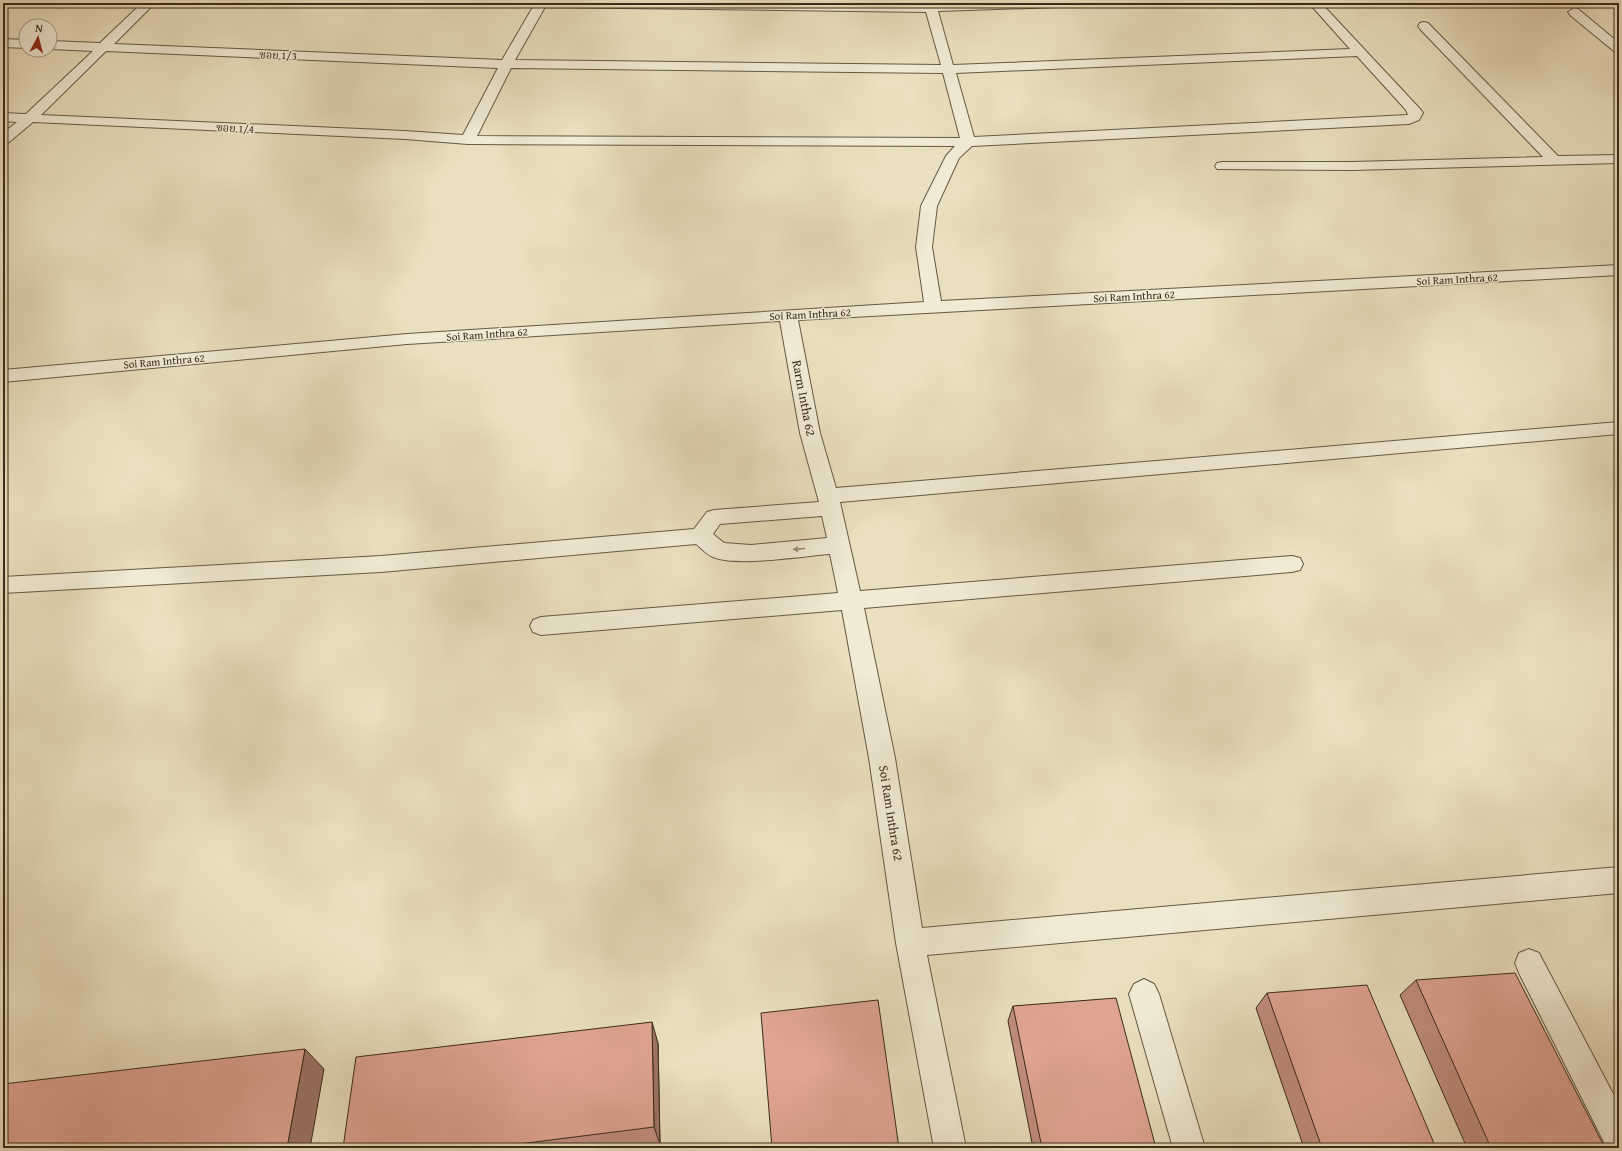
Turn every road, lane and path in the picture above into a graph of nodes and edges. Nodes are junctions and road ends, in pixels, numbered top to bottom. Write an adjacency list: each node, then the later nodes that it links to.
1 (149, 3): 12 (street)
2 (501, 3): 5 (street)
3 (1057, 3): 6 (street)
4 (1315, 3): 14 (street)
5 (541, 4): 6 (street); 15 (street)
6 (930, 5): 16 (street)
7 (1574, 12): 13 (street)
8 (1424, 26): 23 (street)
9 (3, 43): 10 (street)
10 (18, 44)
11 (58, 45): 12 (street, ซอย 1/3)
12 (104, 48): 15 (street, ซอย 1/3); 18 (street)
13 (1619, 49)
14 (1358, 52): 16 (street, ซอย 1/3); 21 (street, ซอย 1/4)
15 (506, 64): 16 (street, ซอย 1/3); 20 (street)
16 (949, 69): 21 (street)
17 (3, 117): 18 (street, ซอย 1/4)
18 (30, 118): 19 (street); 20 (street, ซอย 1/4)
19 (3, 140)
20 (468, 140): 21 (street, ซอย 1/4)
21 (968, 142): 26 (street)
22 (1619, 159): 23 (street)
23 (1555, 161): 24 (street)
24 (1222, 166)
25 (1619, 270): 26 (street, Soi Ram Inthra 62)
26 (935, 306): 27 (street, Soi Ram Inthra 62)
27 (788, 315): 28 (street, Soi Ram Inthra 62); 30 (street, Rarm Intha 62)
28 (3, 376)
29 (1619, 428): 30 (street)
30 (826, 495): 31 (street); 32 (street, Soi Ram Inthra 62)
31 (700, 536): 32 (street, one-way to 31); 34 (street)
32 (838, 545): 35 (street, Soi Ram Inthra 62)
33 (1292, 564): 35 (street)
34 (3, 585)
35 (851, 600): 36 (street); 38 (street, Soi Ram Inthra 62)
36 (541, 626)
37 (1619, 880): 38 (street)
38 (910, 943): 42 (street, Soi Ram Inthra 62)
39 (1529, 963): 41 (street)
40 (1144, 994): 43 (street)
41 (1619, 1138)
42 (950, 1148)
43 (1189, 1148)

